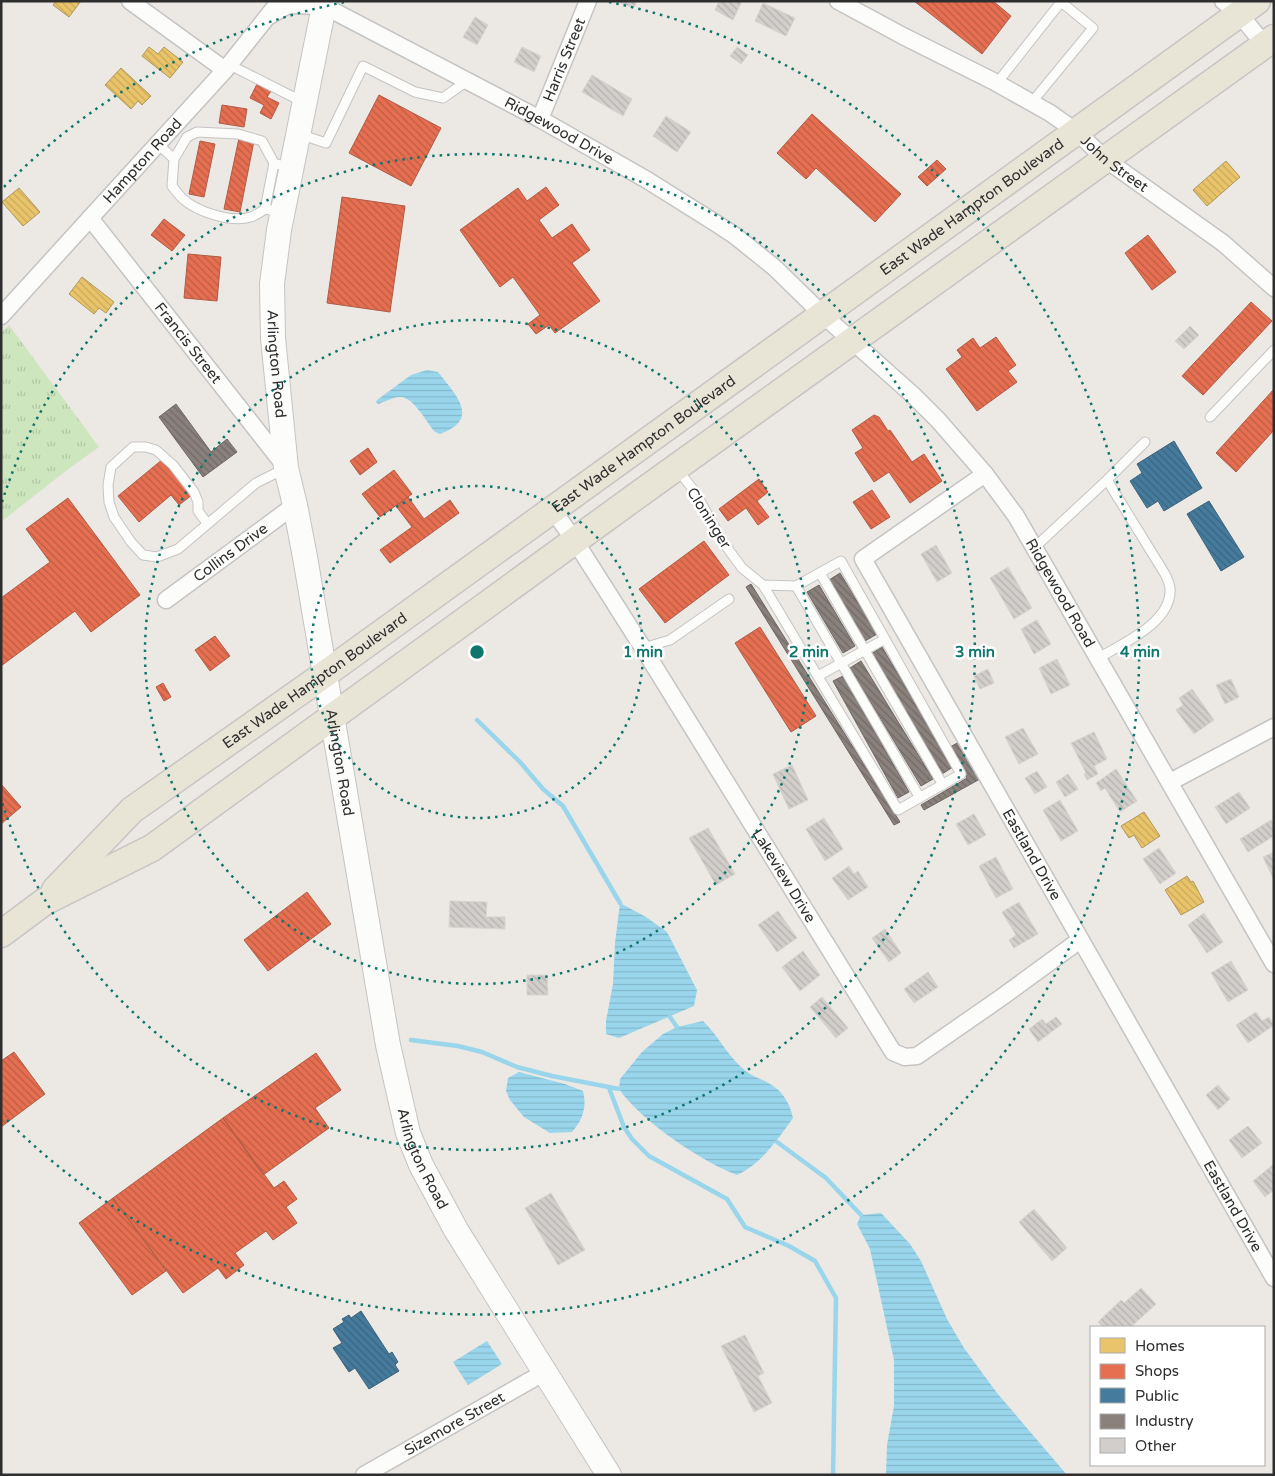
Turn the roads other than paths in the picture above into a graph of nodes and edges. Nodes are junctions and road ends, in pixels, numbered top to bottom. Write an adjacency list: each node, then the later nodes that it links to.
1 (130, 1): 9 (street)
2 (279, 1): 7 (street, Hampton Road)
3 (588, 1): 14 (street, Harris Street)
4 (838, 1): 11 (street, John Street)
5 (325, 4): 7 (street, Ridgewood Drive); 10 (street, Ridgewood Drive); 13 (main road, Arlington Road)
6 (1240, 6): 8 (street); 16 (main road, East Wade Hampton Boulevard)
7 (269, 16): 9 (street, Hampton Road)
8 (1269, 41): 20 (main road, East Wade Hampton Boulevard)
9 (228, 68): 13 (lane); 15 (street, Hampton Road)
10 (466, 80): 14 (street, Ridgewood Drive); 17 (lane)
11 (997, 83): 12 (street, John Street); 12 (lane)
12 (1032, 102): 16 (street, John Street)
13 (304, 103): 17 (main road, Arlington Road)
14 (540, 119): 25 (street, Ridgewood Drive)
15 (181, 131): 18 (street, Hampton Road); 19 (lane); 21 (lane)
16 (1076, 132): 20 (street, John Street); 25 (main road, East Wade Hampton Boulevard)
17 (298, 134): 21 (main road, Arlington Road)
18 (158, 144): 19 (lane); 23 (street, Hampton Road)
19 (174, 159): 22 (lane)
20 (1106, 159): 24 (street, John Street); 27 (main road, East Wade Hampton Boulevard)
21 (283, 165): 22 (main road, Arlington Road)
22 (274, 211): 32 (main road, Arlington Road)
23 (90, 218): 26 (street, Hampton Road); 32 (street, Francis Street)
24 (1274, 288)
25 (823, 315): 27 (street, Ridgewood Road); 36 (main road, East Wade Hampton Boulevard)
26 (1, 316)
27 (853, 341): 31 (main road, East Wade Hampton Boulevard); 33 (street, Ridgewood Road)
28 (1274, 350): 29 (lane)
29 (1210, 417)
30 (1145, 442): 34 (lane)
31 (677, 467): 38 (main road, East Wade Hampton Boulevard); 41 (lane, Cloninger)
32 (286, 468): 35 (main road, Arlington Road); 37 (lane)
33 (985, 474): 39 (street, Ridgewood Road); 59 (street, Eastland Drive)
34 (1107, 480): 39 (lane); 48 (lane)
35 (295, 505): 44 (street, Collins Drive); 50 (main road, Arlington Road)
36 (552, 509): 38 (street, Lakeview Drive); 50 (main road, East Wade Hampton Boulevard)
37 (207, 523): 37 (lane)
38 (575, 541): 46 (street, Lakeview Drive); 52 (main road, East Wade Hampton Boulevard)
39 (1034, 548): 48 (street, Ridgewood Road)
40 (820, 573): 42 (lane); 45 (lane); 47 (lane)
41 (763, 585): 42 (lane); 51 (lane, Cloninger)
42 (796, 586): 49 (lane)
43 (729, 599): 46 (lane)
44 (166, 600)
45 (885, 639): 47 (lane); 55 (lane)
46 (642, 648): 59 (street, Lakeview Drive)
47 (865, 651): 49 (lane); 55 (lane)
48 (1097, 658): 54 (street, Ridgewood Road)
49 (842, 664): 51 (lane); 56 (lane)
50 (325, 674): 52 (main road, Arlington Road); 57 (main road, East Wade Hampton Boulevard)
51 (818, 676): 56 (lane, Cloninger)
52 (332, 717): 57 (main road, East Wade Hampton Boulevard); 62 (main road, Arlington Road)
53 (1274, 727): 54 (street)
54 (1170, 782): 60 (street, Ridgewood Road)
55 (942, 784): 56 (lane)
56 (920, 798)
57 (44, 902): 58 (main road, East Wade Hampton Boulevard)
58 (1, 934)
59 (1080, 940): 61 (street, Eastland Drive)
60 (1274, 964)
61 (1274, 1278)
62 (545, 1372): 63 (street, Sizemore Street); 64 (main road, Arlington Road)
63 (364, 1475)
64 (609, 1475)

